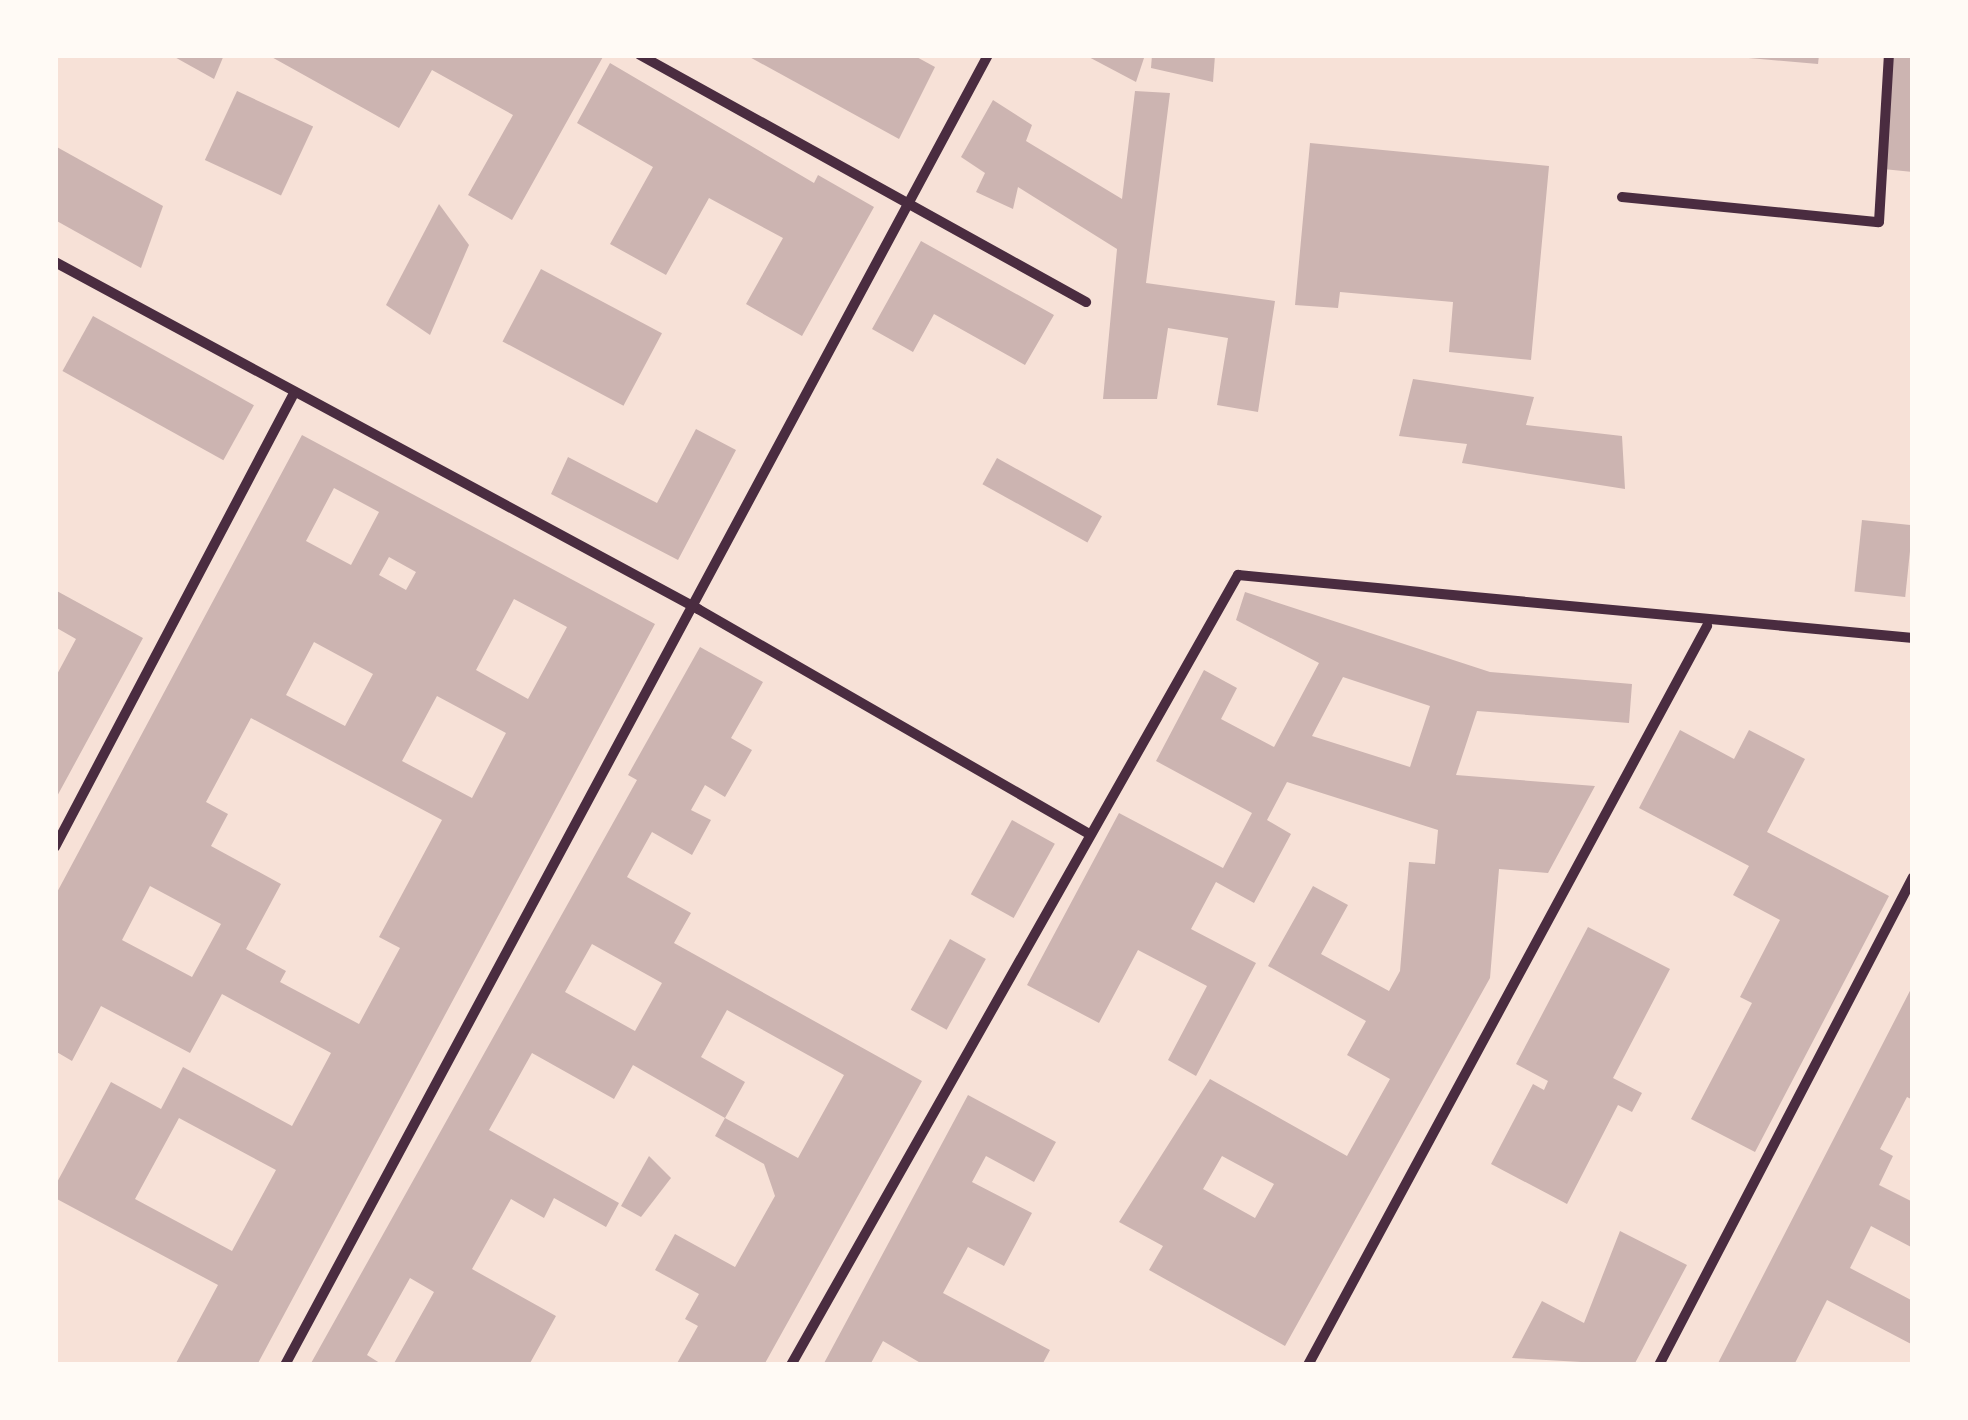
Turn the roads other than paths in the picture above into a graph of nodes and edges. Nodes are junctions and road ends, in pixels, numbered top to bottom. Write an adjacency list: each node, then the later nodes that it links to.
1 (640, 55): 5 (street)
2 (988, 55): 5 (street)
3 (1888, 55): 4 (street)
4 (1622, 197)
5 (907, 208): 7 (street); 9 (street)
6 (55, 262): 8 (street)
7 (1086, 302)
8 (293, 395): 9 (street); 13 (street)
9 (698, 609): 12 (street); 15 (street)
10 (1707, 626): 11 (street); 12 (street); 17 (street)
11 (1913, 638)
12 (1086, 832): 16 (street)
13 (55, 848)
14 (1913, 878): 18 (street)
15 (284, 1365)
16 (791, 1365)
17 (1308, 1365)
18 (1659, 1365)

